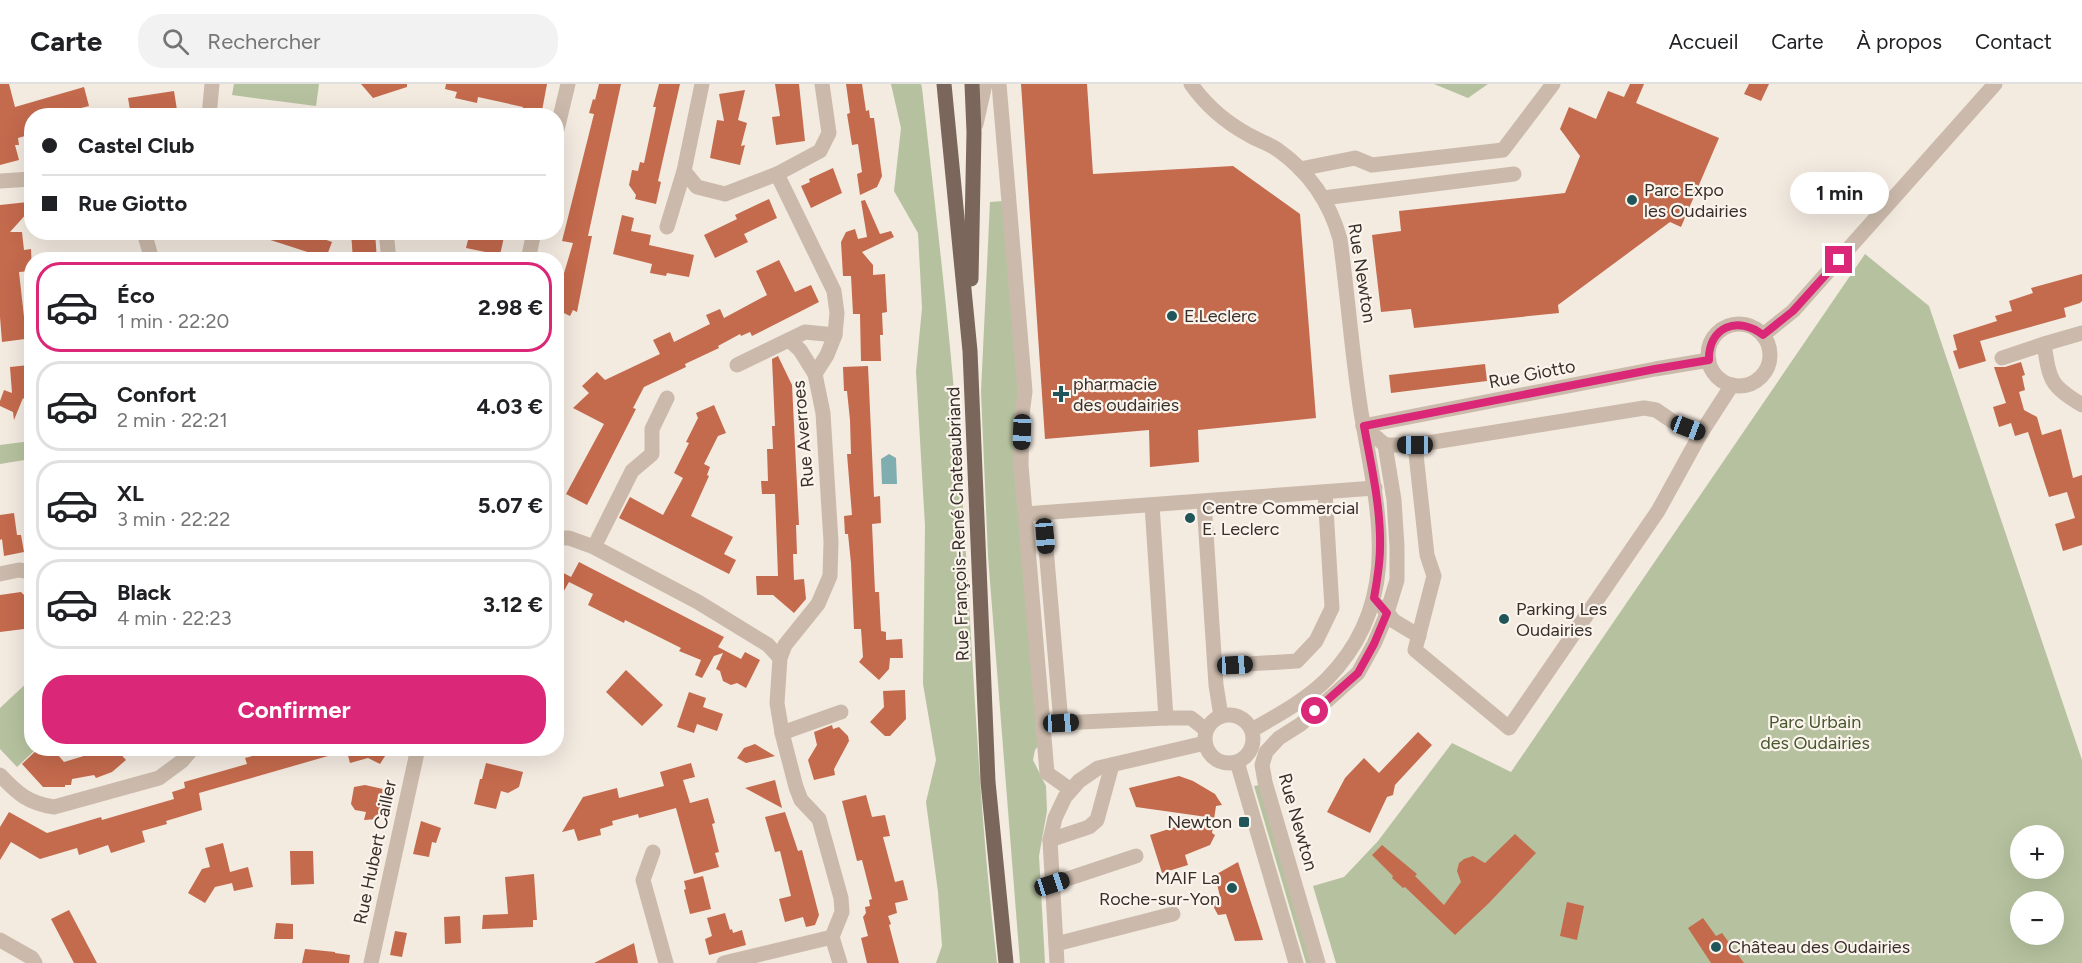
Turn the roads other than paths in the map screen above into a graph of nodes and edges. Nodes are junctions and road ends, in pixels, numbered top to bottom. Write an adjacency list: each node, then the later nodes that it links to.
1 (212, 84): 12 (street)
2 (568, 84): 13 (street)
3 (702, 84): 16 (street)
4 (822, 84): 17 (street)
5 (944, 84): 28 (main road, Rue François-René Chateaubriand)
6 (972, 84): 14 (main road)
7 (985, 84): 14 (street)
8 (999, 84): 45 (street)
9 (1191, 84): 15 (street, Rue Newton)
10 (1553, 84): 15 (street)
11 (1995, 84): 25 (street)
12 (210, 108)
13 (562, 108)
14 (974, 132): 28 (main road)
15 (1300, 169): 21 (street, Rue Newton)
16 (684, 171): 17 (street); 22 (street)
17 (777, 174): 24 (street, Rue Averroes)
18 (1514, 174): 21 (street)
19 (24, 180): 20 (street)
20 (0, 181)
21 (1323, 198): 36 (street, Rue Newton)
22 (667, 227)
23 (2082, 333): 27 (street)
24 (835, 335): 26 (street); 32 (street, Rue Averroes)
25 (1763, 335): 30 (street); 33 (street)
26 (789, 340): 31 (street); 32 (street)
27 (2044, 344): 29 (street); 35 (street)
28 (970, 351): 80 (main road, Rue François-René Chateaubriand)
29 (2002, 358)
30 (1709, 360): 33 (street); 36 (street, Rue Giotto)
31 (737, 365)
32 (815, 374): 53 (street, Rue Averroes)
33 (1732, 385): 37 (street)
34 (667, 398): 47 (street)
35 (2082, 405)
36 (1364, 426): 38 (street); 40 (street, Rue Newton)
37 (1701, 433): 39 (street); 52 (street)
38 (1385, 445): 39 (street); 51 (street, Rue Newton)
39 (1415, 445): 52 (street)
40 (1375, 488): 41 (street); 50 (street, Rue Newton)
41 (1325, 492): 42 (street); 54 (street)
42 (1204, 502): 43 (street); 54 (street)
43 (1152, 505): 44 (street); 57 (street)
44 (1043, 513): 45 (street); 57 (street)
45 (1025, 514): 66 (street)
46 (564, 538): 47 (street)
47 (594, 547): 53 (street)
48 (24, 571): 49 (street)
49 (0, 574)
50 (1374, 598): 51 (street); 60 (street, Rue Newton)
51 (1390, 617): 52 (street); 60 (street, Rue Newton)
52 (1419, 636)
53 (780, 658): 58 (street)
54 (1215, 666): 56 (street)
55 (841, 712): 58 (street)
56 (1221, 716): 59 (street); 60 (street)
57 (1166, 718): 59 (street)
58 (782, 733): 72 (street)
59 (1206, 737): 63 (street); 64 (street)
60 (1257, 741): 63 (street); 83 (street, Rue Newton)
61 (186, 756): 65 (street)
62 (416, 756): 76 (street, Rue Hubert Cailler)
63 (1236, 762): 82 (street)
64 (1112, 765): 66 (street); 67 (street)
65 (0, 775)
66 (1071, 790): 67 (street)
67 (1050, 840): 70 (street)
68 (653, 852): 77 (street)
69 (1136, 856): 70 (street)
70 (1052, 884): 74 (street)
71 (1173, 914): 74 (street)
72 (832, 937): 78 (street); 79 (street)
73 (0, 939): 75 (street)
74 (1056, 944): 81 (street)
75 (35, 963)
76 (371, 963)
77 (666, 963)
78 (724, 963)
79 (840, 963)
80 (1005, 963)
81 (1057, 963)
82 (1296, 963)
83 (1318, 963)

